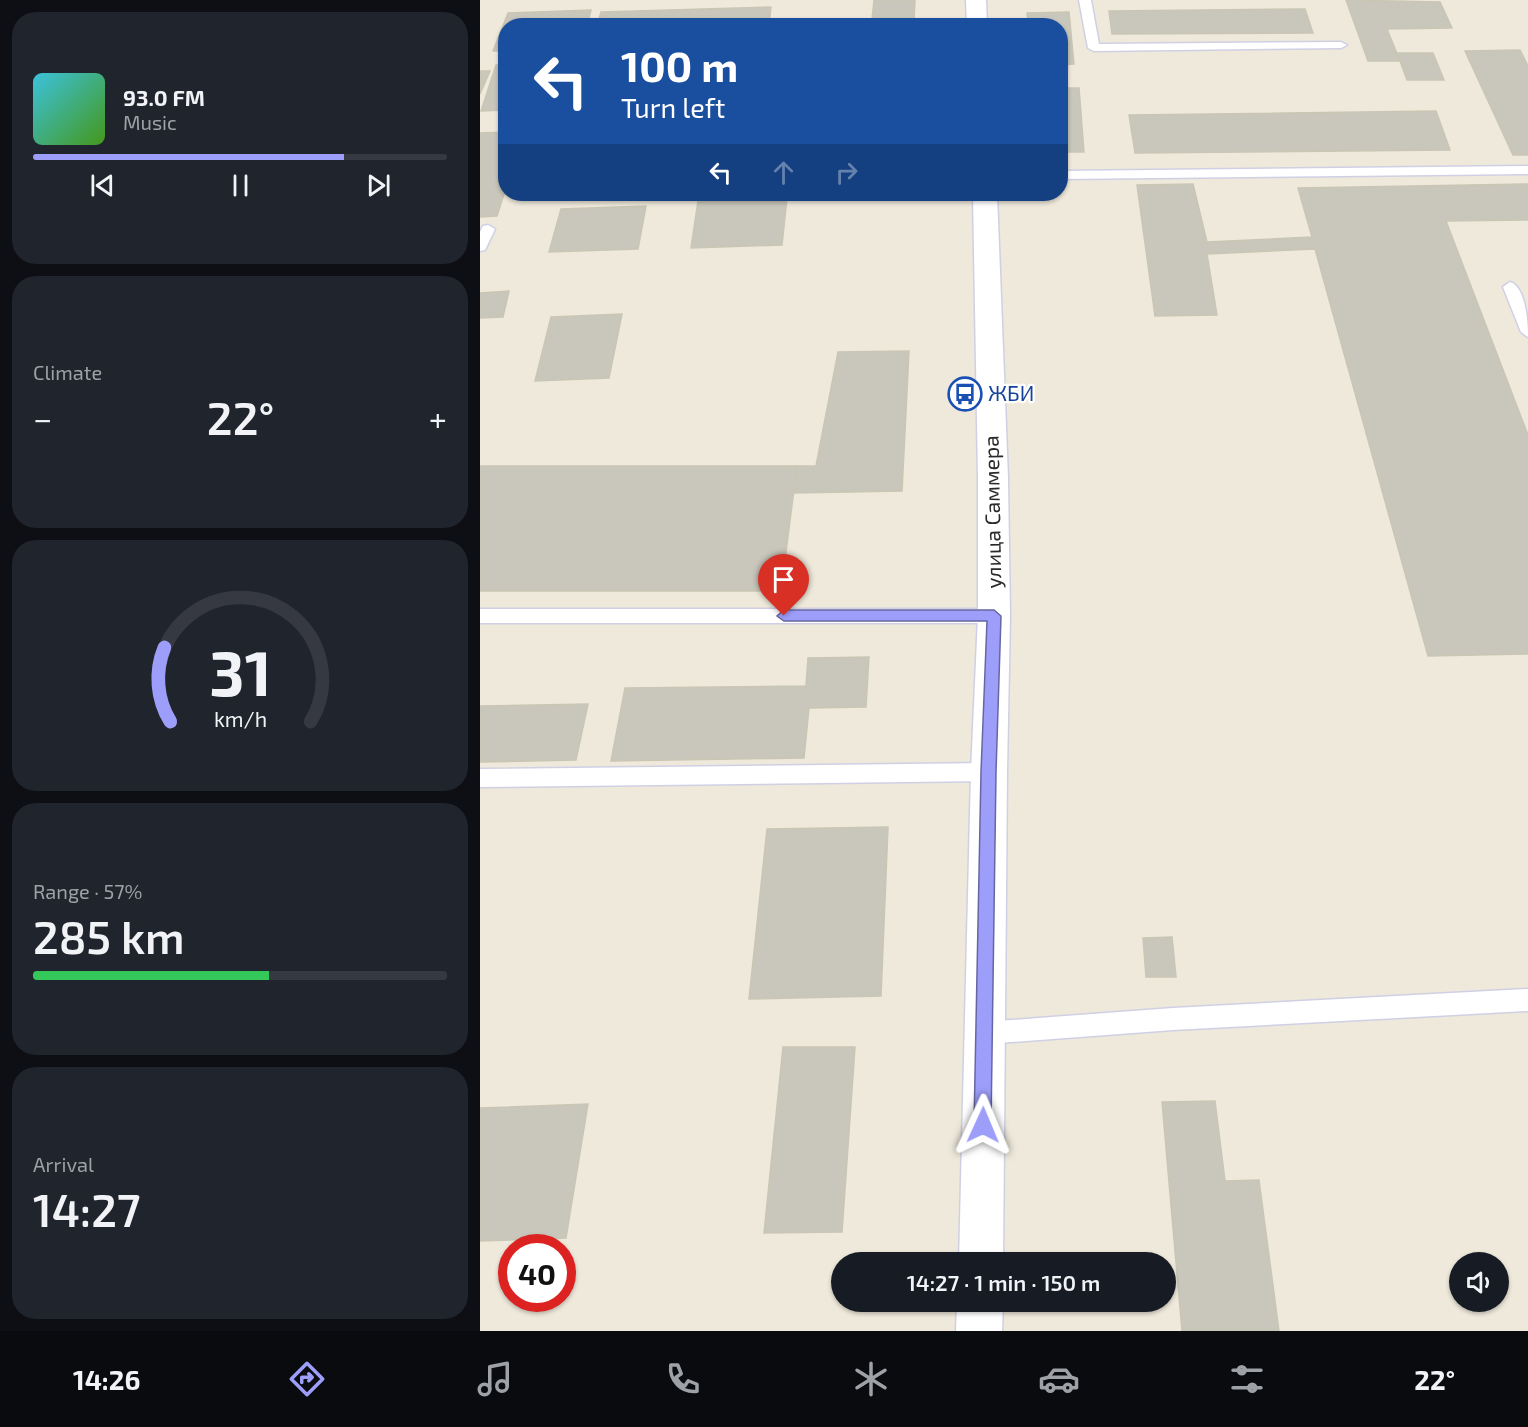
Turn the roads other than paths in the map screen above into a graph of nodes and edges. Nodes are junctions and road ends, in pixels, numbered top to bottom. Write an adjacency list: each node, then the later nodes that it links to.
1 (976, 0): 3 (street)
2 (1085, 0): 4 (lane)
3 (977, 18)
4 (1341, 45)
5 (1528, 170): 6 (lane)
6 (1068, 175)
7 (984, 201): 13 (street, улица Саммера)
8 (488, 229): 9 (lane)
9 (480, 247)
10 (1510, 287): 11 (lane)
11 (1528, 332)
12 (480, 616): 13 (lane)
13 (994, 616): 14 (street, улица Саммера)
14 (988, 772): 15 (lane); 17 (street, улица Саммера)
15 (480, 778)
16 (1528, 1000): 17 (lane)
17 (984, 1033): 18 (street, улица Саммера)
18 (981, 1252)
19 (980, 1312): 20 (street)
20 (980, 1331)

